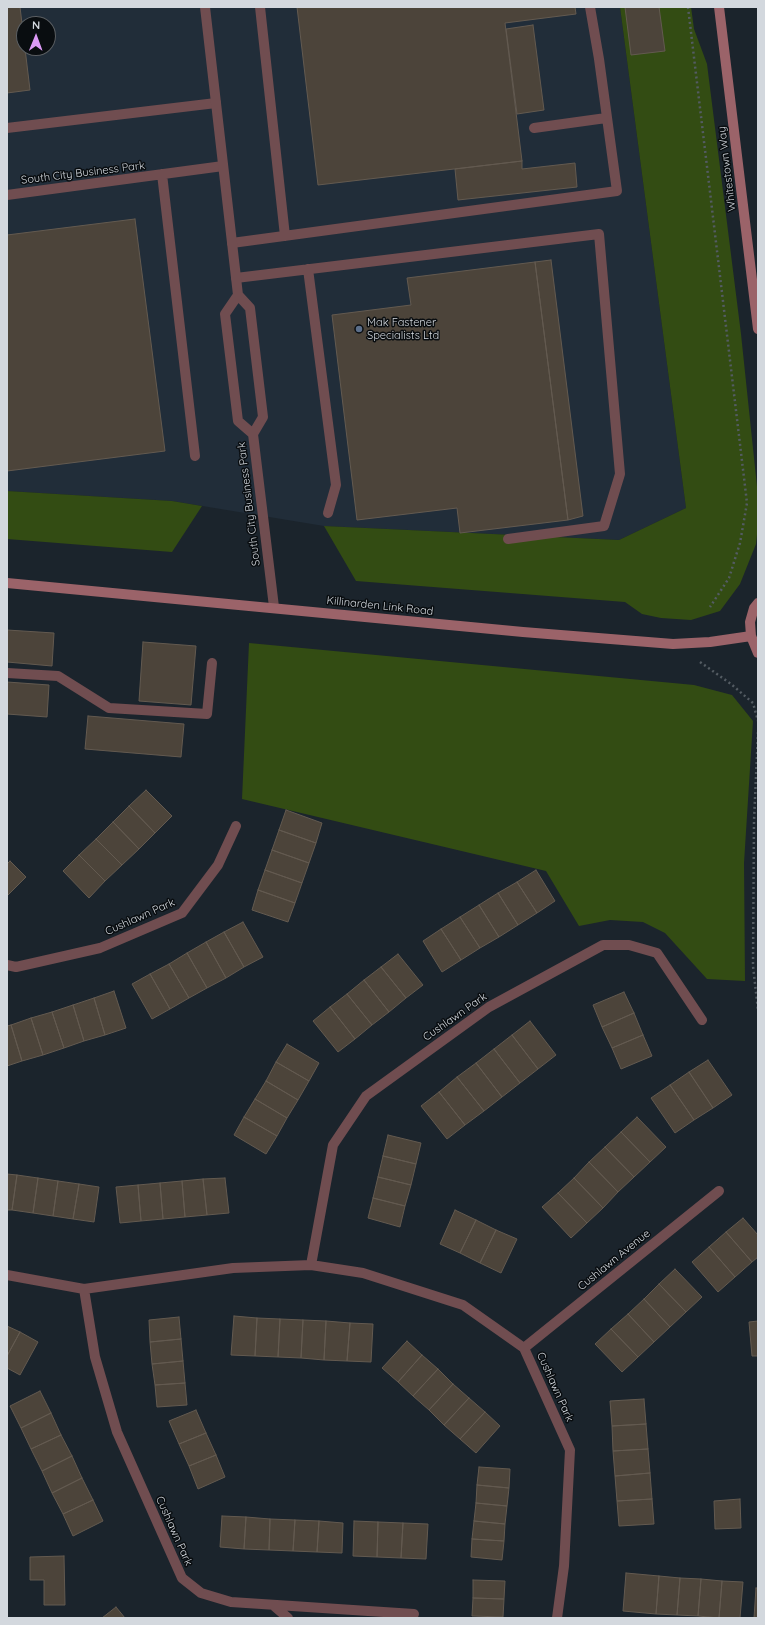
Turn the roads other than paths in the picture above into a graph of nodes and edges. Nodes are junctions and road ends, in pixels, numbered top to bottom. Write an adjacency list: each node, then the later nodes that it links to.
1 (204, 7): 5 (street)
2 (260, 7): 12 (street)
3 (590, 7): 6 (street)
4 (719, 7): 17 (street, Whitestown Way)
5 (216, 103): 7 (street); 9 (street)
6 (606, 118): 8 (street); 12 (street)
7 (7, 128)
8 (534, 128)
9 (223, 166): 10 (street, South City Business Park); 13 (street)
10 (162, 174): 11 (street, South City Business Park); 19 (street, South City Business Park)
11 (7, 195)
12 (286, 236): 13 (street)
13 (232, 243): 15 (street)
14 (308, 269): 15 (street); 20 (street); 21 (street)
15 (236, 278): 16 (street)
16 (238, 295): 18 (street, South City Business Park); 18 (street)
17 (758, 329)
18 (253, 434): 24 (street, South City Business Park)
19 (196, 456)
20 (328, 513)
21 (508, 539)
22 (7, 583): 24 (street, Killinarden Link Road)
23 (758, 603): 25 (street)
24 (274, 607): 25 (street, Killinarden Link Road)
25 (751, 636): 26 (street)
26 (758, 653)
27 (212, 663): 28 (street)
28 (7, 673)
29 (236, 826): 30 (street, Cushlawn Park)
30 (7, 965)
31 (702, 1020): 33 (street, Cushlawn Park)
32 (718, 1191): 36 (street, Cushlawn Avenue)
33 (311, 1265): 35 (street, Cushlawn Park); 36 (street, Cushlawn Park)
34 (7, 1275): 35 (street, Cushlawn Park)
35 (84, 1289): 37 (street, Cushlawn Park)
36 (524, 1348): 40 (street, Cushlawn Park)
37 (273, 1604): 38 (street, Cushlawn Park); 39 (street)
38 (414, 1614)
39 (288, 1618)
40 (557, 1618)

